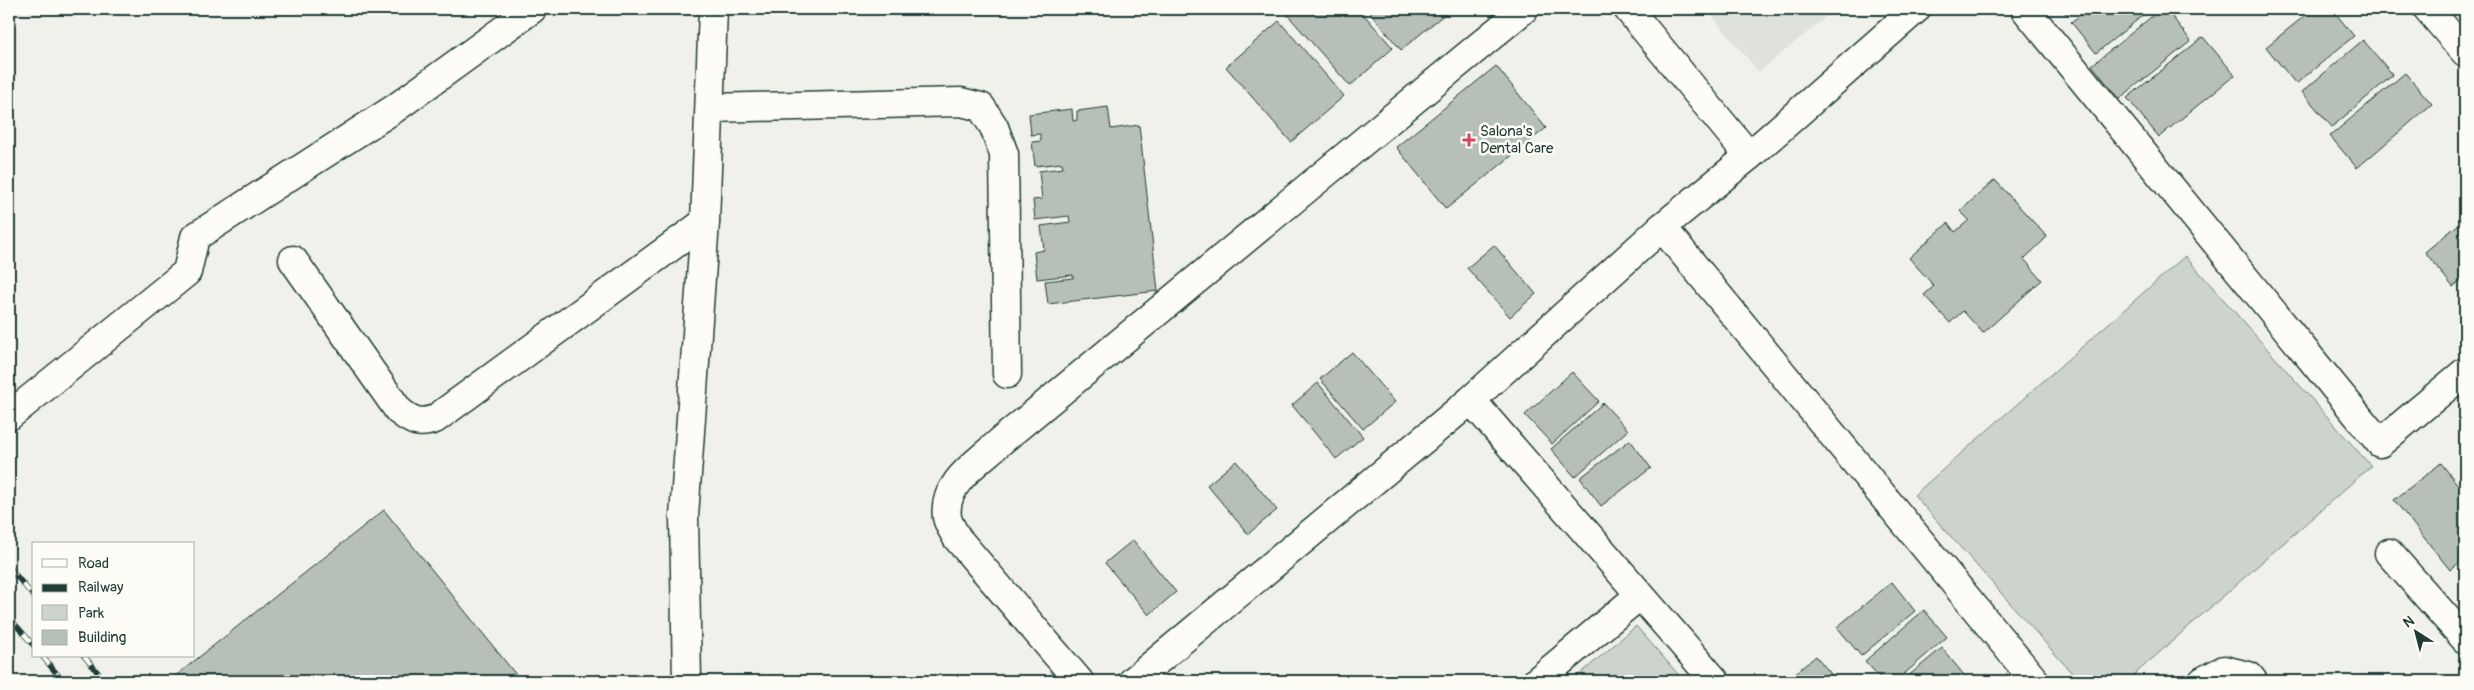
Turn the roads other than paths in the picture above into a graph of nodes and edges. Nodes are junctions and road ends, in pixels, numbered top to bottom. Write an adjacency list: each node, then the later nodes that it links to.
1 (532, 9): 17 (street)
2 (713, 9): 9 (street)
3 (1524, 9): 22 (street)
4 (1628, 9): 10 (street)
5 (1916, 9): 10 (street)
6 (2025, 9): 14 (street)
7 (2428, 9): 8 (street)
8 (2465, 52)
9 (710, 108): 11 (street); 15 (street)
10 (1749, 156): 12 (street)
11 (705, 222): 13 (street); 21 (street)
12 (1662, 227): 16 (street); 26 (street)
13 (293, 260)
14 (2465, 372)
15 (1007, 374)
16 (1471, 400): 19 (street); 23 (street)
17 (9, 416)
18 (2389, 553): 20 (street)
19 (1640, 595): 24 (street); 25 (street)
20 (2465, 639)
21 (687, 681)
22 (1079, 681)
23 (1133, 681)
24 (1537, 681)
25 (1716, 681)
26 (2035, 681)
27 (2203, 681): 28 (street)
28 (2253, 681)

